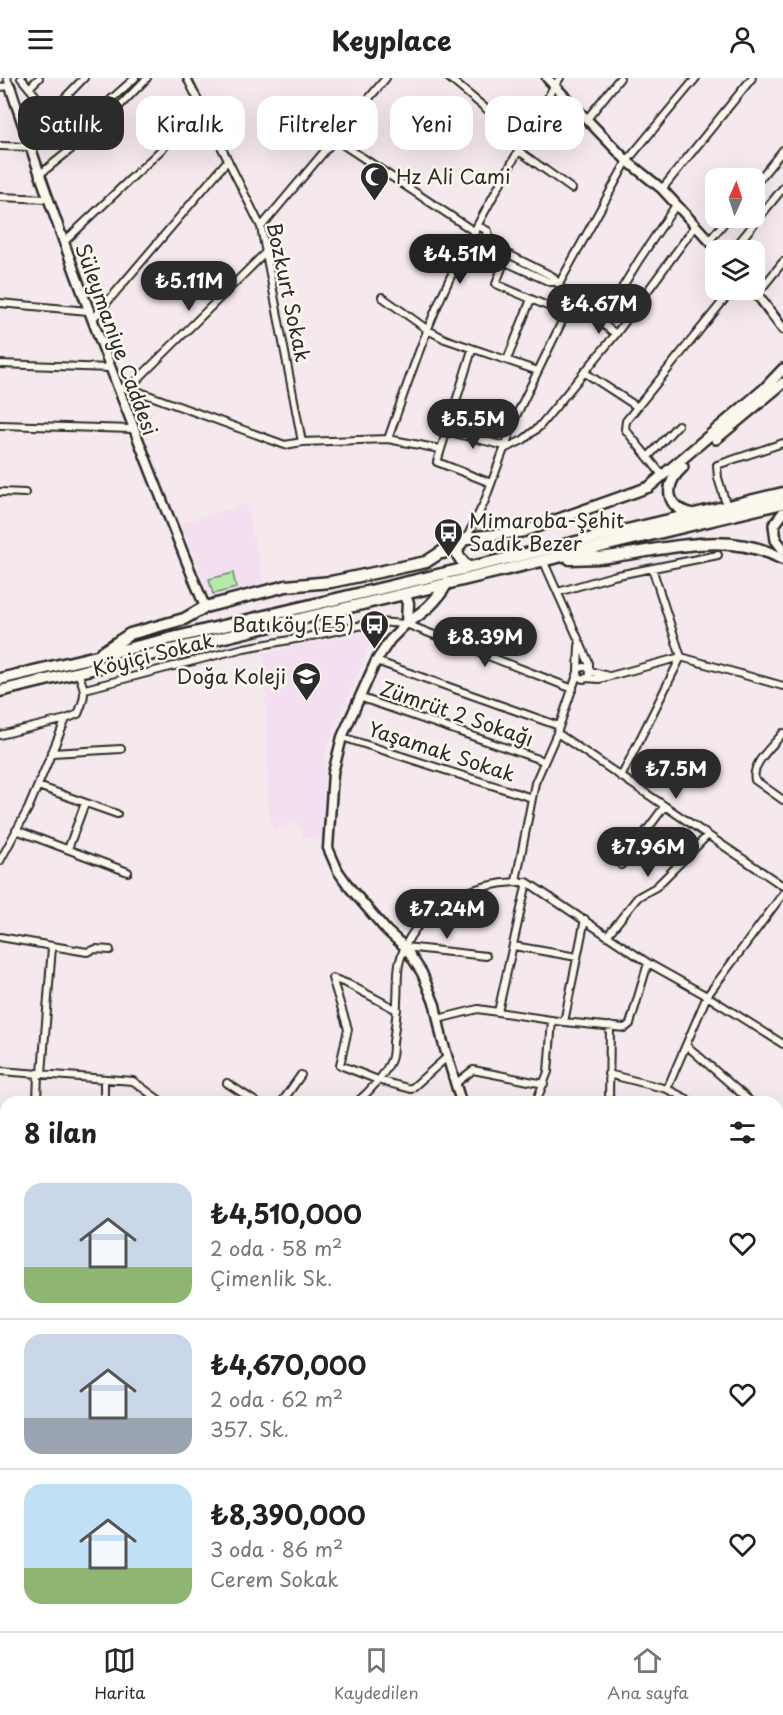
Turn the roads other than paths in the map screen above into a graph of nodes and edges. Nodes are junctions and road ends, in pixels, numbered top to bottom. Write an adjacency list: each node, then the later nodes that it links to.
1 (21, 78): 18 (street)
2 (39, 78): 18 (street)
3 (84, 78): 20 (street)
4 (135, 78): 21 (street)
5 (147, 78): 40 (street)
6 (187, 78): 22 (street, Bozkurt Sokak)
7 (386, 78): 23 (street)
8 (449, 78): 25 (street)
9 (542, 78): 16 (main road)
10 (547, 78): 16 (main road)
11 (561, 78): 16 (street)
12 (620, 78): 27 (street)
13 (696, 78): 38 (street)
14 (752, 78): 43 (street)
15 (9, 82): 17 (street); 26 (main road, Süleymaniye Caddesi)
16 (554, 86): 24 (street); 27 (main road)
17 (0, 87)
18 (29, 88): 19 (street)
19 (36, 96)
20 (67, 96)
21 (115, 96)
22 (196, 96)
23 (371, 96)
24 (549, 96)
25 (485, 108)
26 (18, 110)
27 (587, 119): 38 (main road)
28 (0, 146): 29 (street)
29 (18, 147)
30 (31, 150): 40 (main road, Süleymaniye Caddesi)
31 (161, 150): 54 (street)
32 (223, 150): 37 (street, Bozkurt Sokak)
33 (327, 150): 48 (street)
34 (352, 150): 50 (street)
35 (783, 150): 39 (street)
36 (519, 151): 42 (street); 50 (street)
37 (228, 160): 48 (street, Bozkurt Sokak); 69 (street)
38 (627, 160): 43 (main road); 61 (street)
39 (765, 172)
40 (39, 175): 45 (main road, Süleymaniye Caddesi)
41 (783, 188): 53 (street)
42 (572, 189)
43 (662, 189): 46 (main road)
44 (0, 197): 45 (street)
45 (48, 199): 54 (main road, Süleymaniye Caddesi)
46 (676, 205): 47 (main road); 71 (street)
47 (696, 225): 52 (main road); 74 (street)
48 (261, 227): 57 (street, Bozkurt Sokak)
49 (720, 228): 52 (street)
50 (477, 229): 51 (street); 55 (street)
51 (488, 231): 56 (street); 61 (street)
52 (710, 240)
53 (741, 240)
54 (64, 242): 69 (main road, Süleymaniye Caddesi)
55 (468, 245): 56 (street); 73 (street)
56 (479, 250): 58 (street)
57 (266, 252): 84 (street); 91 (street, Bozkurt Sokak)
58 (504, 261): 61 (street); 63 (street)
59 (783, 262): 60 (street)
60 (765, 281)
61 (557, 283): 65 (street)
62 (382, 297): 73 (street)
63 (531, 299): 68 (street); 76 (street)
64 (724, 300): 85 (street)
65 (572, 301): 68 (street); 71 (street)
66 (764, 301): 70 (main road); 72 (main road)
67 (0, 303): 69 (street)
68 (566, 314): 80 (street)
69 (90, 315): 78 (main road, Süleymaniye Caddesi)
70 (783, 317)
71 (600, 324): 74 (street)
72 (783, 329)
73 (428, 330): 75 (street); 90 (street)
74 (616, 334): 81 (street)
75 (472, 350): 76 (street); 89 (street)
76 (507, 360): 80 (street)
77 (0, 364): 78 (street)
78 (110, 368): 83 (main road, Süleymaniye Caddesi)
79 (783, 369): 96 (main road)
80 (538, 371): 93 (street)
81 (584, 372): 85 (street); 93 (street)
82 (783, 383): 104 (main road)
83 (117, 388): 84 (street); 88 (main road, Süleymaniye Caddesi)
84 (129, 388): 91 (street)
85 (636, 406): 95 (street)
86 (0, 425): 88 (street)
87 (678, 425): 95 (street)
88 (132, 429): 117 (main road, Süleymaniye Caddesi)
89 (446, 431): 93 (street); 94 (street)
90 (387, 440): 91 (street); 94 (street)
91 (302, 442)
92 (783, 443): 102 (street)
93 (504, 447): 97 (street)
94 (440, 449): 97 (street)
95 (648, 457): 96 (street)
96 (663, 476): 105 (main road)
97 (491, 483): 105 (street)
98 (0, 492): 99 (street)
99 (25, 493)
100 (783, 493): 102 (highway)
101 (783, 503): 110 (highway)
102 (727, 507): 104 (highway)
103 (783, 513): 107 (main road)
104 (695, 515): 111 (highway)
105 (466, 539): 106 (highway); 111 (highway)
106 (447, 549): 113 (highway); 117 (highway)
107 (783, 549)
108 (718, 555): 112 (street)
109 (783, 559): 110 (highway)
110 (543, 560): 114 (highway); 115 (street)
111 (468, 567): 113 (highway)
112 (652, 568): 115 (street); 123 (street)
113 (424, 578): 122 (highway)
114 (447, 583): 116 (highway); 118 (highway)
115 (558, 592): 120 (street)
116 (404, 594): 118 (highway); 119 (highway)
117 (205, 607): 122 (highway)
118 (407, 623): 121 (street, Köyiçi Sokak); 124 (main road); 133 (street, Köyiçi Sokak)
119 (238, 632): 121 (street); 127 (highway)
120 (579, 646): 125 (street); 126 (street)
121 (244, 648): 132 (street, Köyiçi Sokak)
122 (93, 657): 130 (highway)
123 (681, 657): 128 (street); 131 (street); 144 (street)
124 (376, 661): 135 (main road); 137 (street)
125 (589, 670): 126 (street); 128 (street); 129 (street)
126 (578, 671): 129 (street); 133 (street)
127 (78, 672): 132 (street); 134 (highway)
128 (609, 676): 129 (street)
129 (585, 679): 133 (street)
130 (0, 680)
131 (783, 686)
132 (85, 689): 136 (street)
133 (573, 689): 137 (street)
134 (0, 691)
135 (359, 697): 140 (main road); 143 (street, Zümrüt 2 Sokağı)
136 (66, 719): 139 (street); 142 (street)
137 (558, 730): 143 (street); 144 (street)
138 (783, 733): 147 (street)
139 (0, 735)
140 (342, 736): 146 (street, Yaşamak Sokak); 166 (main road)
141 (122, 749): 142 (street)
142 (52, 753): 145 (street)
143 (543, 761): 146 (street)
144 (621, 777): 149 (street)
145 (38, 786): 148 (street); 151 (street)
146 (532, 798): 157 (street)
147 (783, 800)
148 (85, 803): 150 (street); 153 (street)
149 (664, 807): 152 (street); 155 (street)
150 (117, 814)
151 (16, 830): 153 (street); 154 (street)
152 (707, 836): 159 (street); 162 (street)
153 (68, 849): 156 (street)
154 (0, 861)
155 (621, 865)
156 (128, 872)
157 (516, 881): 158 (street); 166 (street)
158 (527, 882): 161 (street); 165 (street)
159 (783, 886)
160 (783, 894): 171 (street)
161 (585, 919): 162 (street); 169 (street)
162 (607, 936): 170 (street)
163 (0, 937): 164 (street)
164 (52, 946): 167 (street); 182 (street)
165 (514, 946): 169 (street); 173 (street)
166 (405, 947): 168 (street); 172 (street); 174 (main road)
167 (110, 951)
168 (486, 956)
169 (577, 957): 176 (street)
170 (648, 963): 171 (street); 177 (street)
171 (707, 996): 178 (street); 179 (street)
172 (397, 1010): 186 (street); 186 (street)
173 (498, 1012): 174 (street); 175 (street)
174 (438, 1019): 180 (main road)
175 (552, 1020): 176 (street); 189 (street)
176 (564, 1022): 177 (street)
177 (610, 1026): 183 (street)
178 (783, 1044)
179 (686, 1045): 190 (street); 201 (street)
180 (447, 1057): 186 (street); 188 (main road)
181 (0, 1071): 182 (street)
182 (40, 1073): 185 (street); 191 (street)
183 (608, 1074): 190 (street); 199 (street)
184 (302, 1075): 195 (street)
185 (104, 1079): 192 (street); 193 (street)
186 (378, 1080): 196 (street)
187 (227, 1083): 194 (street)
188 (455, 1084): 189 (street); 197 (main road)
189 (544, 1084): 198 (street)
190 (667, 1089): 200 (street)
191 (38, 1096)
192 (104, 1096)
193 (154, 1096)
194 (247, 1096)
195 (286, 1096)
196 (363, 1096)
197 (459, 1096)
198 (539, 1096)
199 (609, 1096)
200 (681, 1096)
201 (744, 1096)

